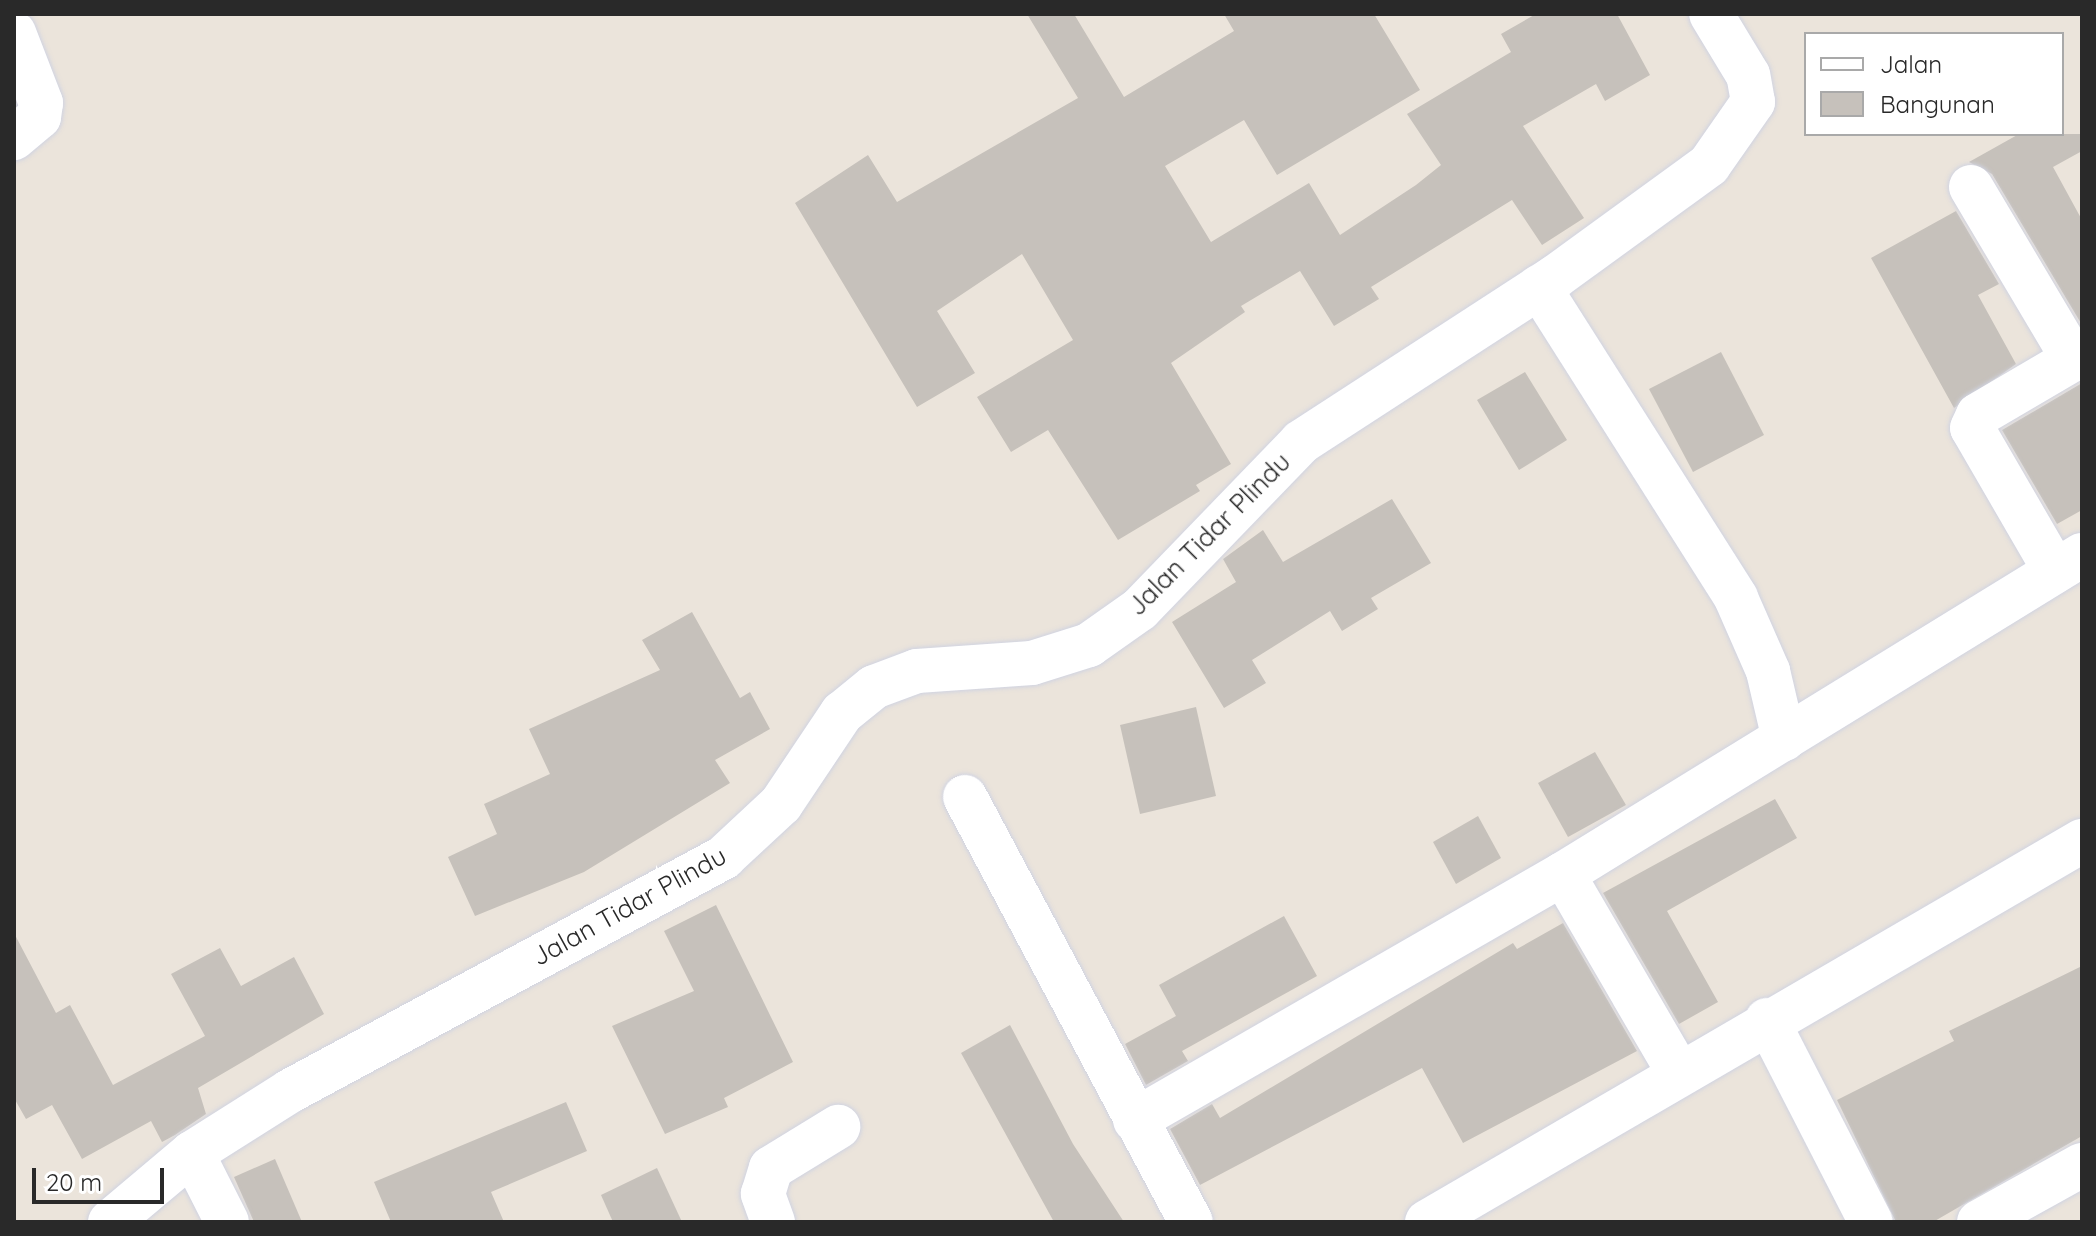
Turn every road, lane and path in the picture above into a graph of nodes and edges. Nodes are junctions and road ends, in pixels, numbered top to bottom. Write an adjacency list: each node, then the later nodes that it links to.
1 (1711, 14): 5 (street, Jalan Tidar Plindu)
2 (14, 33): 3 (street)
3 (14, 138)
4 (1971, 187): 6 (street)
5 (1539, 287): 8 (street); 16 (street, Jalan Tidar Plindu)
6 (2078, 356): 7 (street)
7 (2069, 563): 8 (street)
8 (1784, 739): 11 (street)
9 (965, 797): 14 (street)
10 (2082, 841): 12 (street)
11 (1563, 874): 13 (street); 14 (street)
12 (1767, 1020): 13 (street); 23 (street)
13 (1679, 1073): 22 (street)
14 (1135, 1120): 21 (street)
15 (838, 1127): 20 (street)
16 (192, 1153): 18 (street, Jalan Tidar Plindu); 19 (street)
17 (2082, 1165): 24 (street)
18 (110, 1222)
19 (227, 1222)
20 (773, 1222)
21 (1191, 1222)
22 (1427, 1222)
23 (1871, 1222)
24 (1979, 1222)

